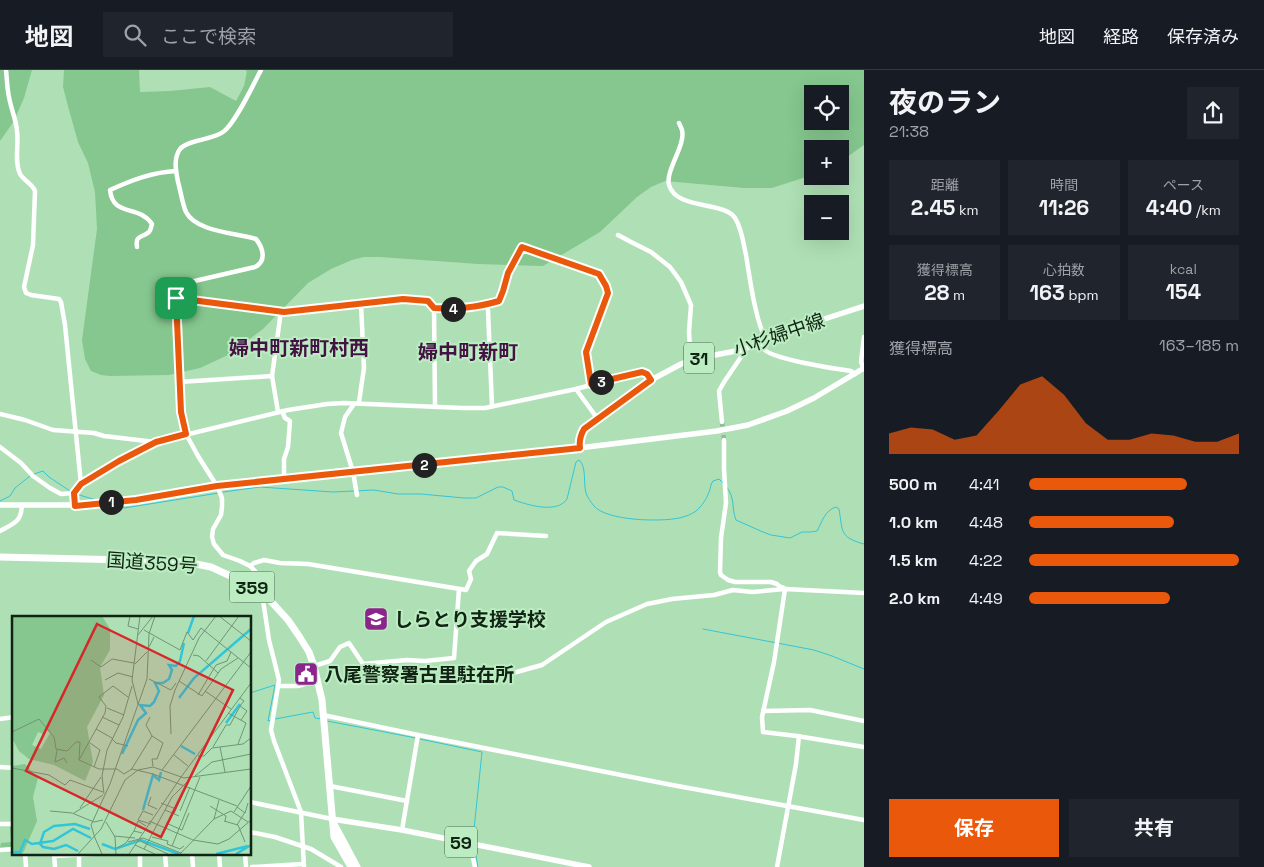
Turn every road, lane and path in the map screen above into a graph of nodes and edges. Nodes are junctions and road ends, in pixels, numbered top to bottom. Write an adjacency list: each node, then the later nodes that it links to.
1 (6, 70): 32 (street)
2 (260, 70): 4 (street)
3 (679, 123): 15 (street)
4 (176, 171): 6 (street); 7 (street)
5 (618, 235): 17 (street)
6 (137, 247)
7 (176, 298): 12 (street); 22 (street)
8 (361, 304): 10 (street); 12 (street); 25 (street)
9 (864, 306): 13 (street); 15 (main road, 小杉婦中線 / 31)
10 (434, 308): 23 (street); 27 (street)
11 (488, 310): 26 (street)
12 (281, 311): 20 (street)
13 (864, 311)
14 (864, 337): 18 (street)
15 (764, 341): 16 (main road, 小杉婦中線 / 31); 19 (street)
16 (741, 350): 17 (main road, 小杉婦中線 / 31); 31 (street)
17 (694, 359): 21 (main road, 小杉婦中線 / 31)
18 (864, 369): 19 (main road)
19 (855, 374): 37 (main road)
20 (272, 376): 22 (street); 28 (street)
21 (651, 380): 23 (street); 30 (main road, 小杉婦中線 / 31)
22 (179, 382): 33 (street)
23 (591, 384): 24 (street)
24 (576, 389): 26 (street); 30 (street)
25 (357, 403): 27 (street); 28 (street); 38 (street)
26 (492, 406): 27 (street)
27 (435, 407)
28 (280, 412): 33 (street); 39 (street)
29 (0, 414): 32 (street)
30 (597, 418): 37 (main road, 小杉婦中線 / 31)
31 (722, 422)
32 (76, 431): 35 (street); 40 (street)
33 (186, 434): 35 (street); 41 (street)
34 (724, 440): 52 (street)
35 (156, 442): 40 (street)
36 (0, 447): 42 (street)
37 (580, 448): 38 (main road)
38 (353, 472): 39 (main road); 43 (street)
39 (284, 479): 41 (main road)
40 (81, 484): 42 (street)
41 (217, 486): 46 (main road); 50 (street)
42 (74, 493): 46 (street)
43 (357, 495)
44 (0, 505): 45 (main road)
45 (22, 505): 46 (main road); 47 (street)
46 (75, 506)
47 (0, 531)
48 (546, 536): 51 (street)
49 (0, 556): 54 (highway, 国道359号 / 359)
50 (250, 566): 51 (street); 57 (street)
51 (459, 589): 54 (street)
52 (785, 589): 53 (street); 55 (street); 58 (street)
53 (864, 592)
54 (314, 666): 56 (highway, 国道359号 / 359)
55 (513, 673)
56 (318, 680): 57 (street); 59 (highway, 国道359号 / 359)
57 (278, 686): 68 (street)
58 (764, 711): 60 (street); 62 (street)
59 (323, 715): 61 (street); 64 (highway, 国道359号 / 359)
60 (864, 721)
61 (418, 735): 65 (street); 67 (street)
62 (799, 736): 63 (street); 67 (street)
63 (864, 748)
64 (330, 786): 65 (street); 69 (highway, 国道359号 / 359)
65 (407, 801): 71 (street)
66 (251, 802): 68 (street)
67 (788, 806): 70 (street); 99 (street)
68 (301, 812): 69 (street); 74 (street)
69 (332, 819): 71 (main road, 59); 95 (highway, 国道359号 / 359); 96 (highway, 国道359号 / 359)
70 (864, 820)
71 (402, 830): 73 (main road, 59)
72 (251, 832): 74 (street)
73 (470, 844): 97 (street); 98 (main road, 59)
74 (302, 846): 84 (street); 94 (street)
75 (25, 854): 85 (street)
76 (94, 854): 83 (street)
77 (140, 854): 88 (street)
78 (165, 854): 89 (street)
79 (192, 854): 90 (street)
80 (219, 854): 91 (street)
81 (245, 854): 92 (street)
82 (54, 855): 83 (street); 86 (street)
83 (78, 855): 87 (street)
84 (303, 865): 93 (street)
85 (26, 867)
86 (55, 867)
87 (79, 867)
88 (140, 867)
89 (166, 867)
90 (193, 867)
91 (220, 867)
92 (246, 867)
93 (252, 867)
94 (341, 867)
95 (351, 867)
96 (357, 867)
97 (476, 867)
98 (589, 867)
99 (777, 867)

